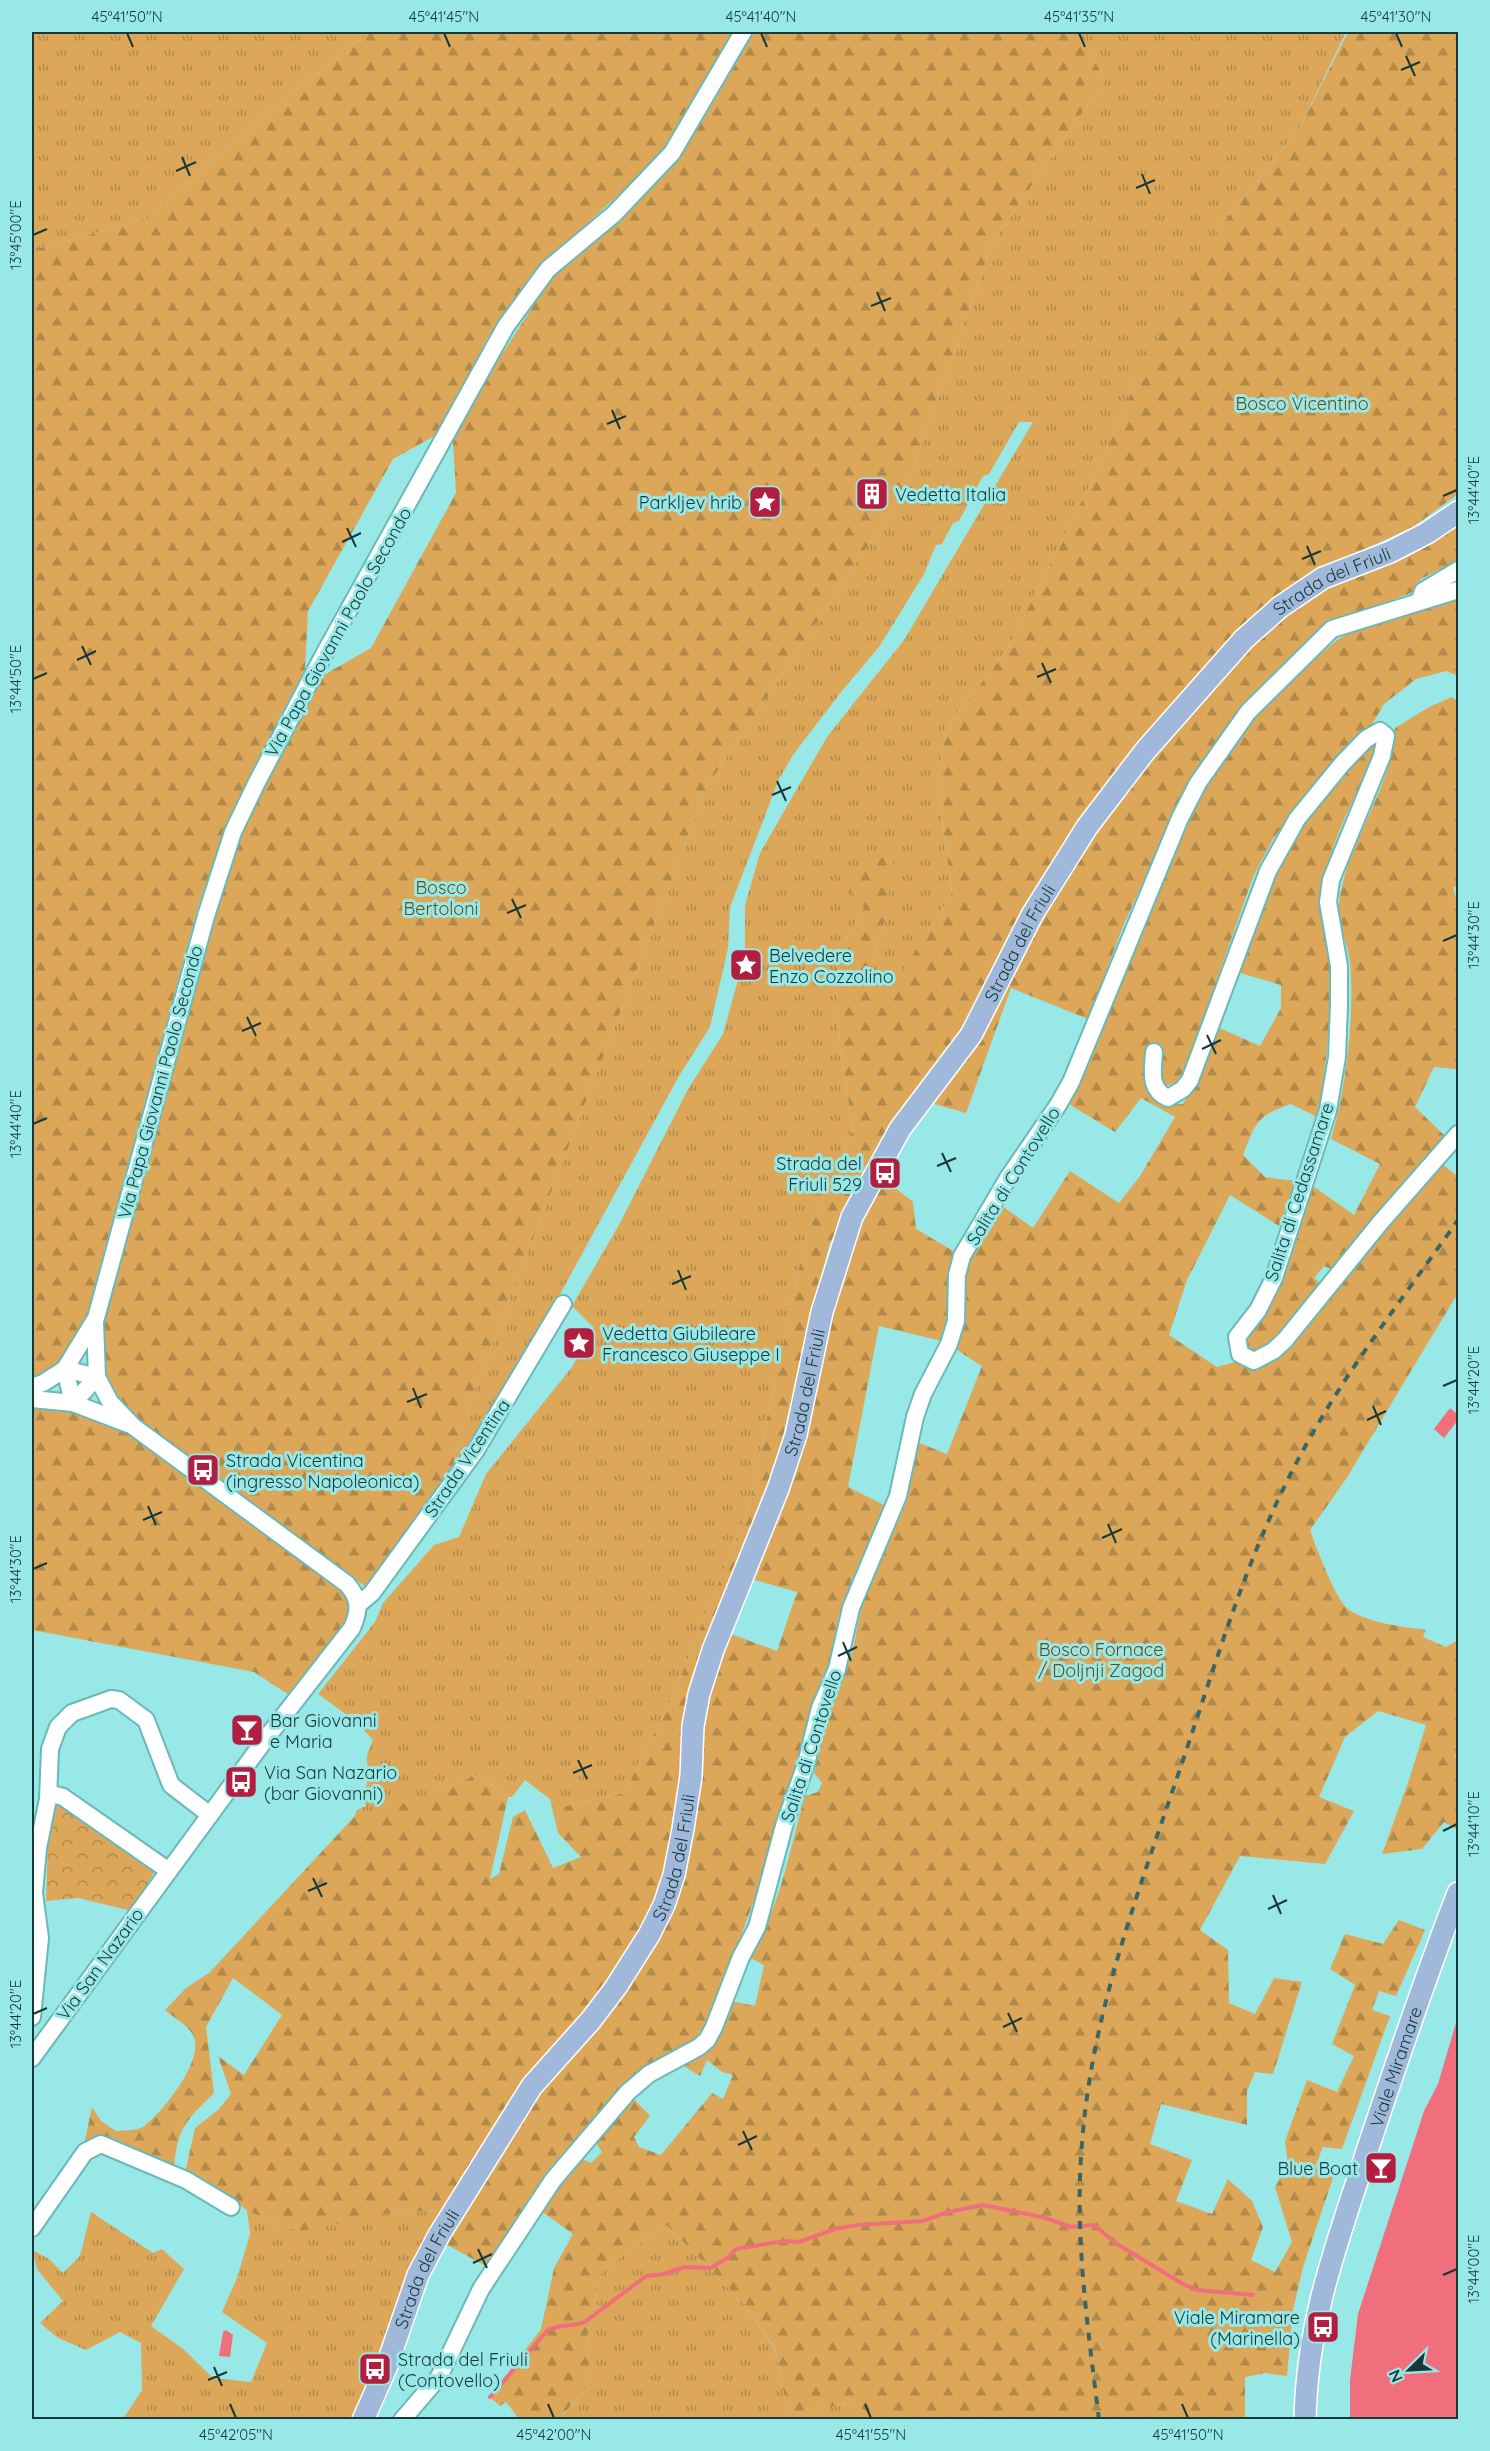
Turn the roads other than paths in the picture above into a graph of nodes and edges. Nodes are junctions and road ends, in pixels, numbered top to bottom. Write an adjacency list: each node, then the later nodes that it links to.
1 (743, 32): 9 (street, Via Papa Giovanni Paolo Secondo)
2 (1458, 512): 25 (main road, Strada del Friuli)
3 (1458, 570): 5 (street)
4 (1458, 590): 5 (street, Salita di Contovello)
5 (1419, 601): 26 (street, Salita di Contovello)
6 (1154, 1052): 7 (street, Salita di Cedassamare)
7 (1458, 1134)
8 (563, 1304): 16 (street, Strada Vicentina)
9 (96, 1318): 10 (street, Via Papa Giovanni Paolo Secondo); 11 (street, Via Papa Giovanni Paolo Secondo)
10 (65, 1369): 11 (street); 12 (street); 14 (street)
11 (97, 1377): 14 (street); 15 (street)
12 (32, 1387)
13 (32, 1399): 14 (street)
14 (74, 1403): 15 (street)
15 (134, 1427): 16 (street)
16 (359, 1604): 18 (street, Via San Nazario)
17 (48, 1799): 18 (street, Via San Nazario); 19 (street); 21 (street, Via San Nazario)
18 (210, 1815): 19 (street, Via San Nazario)
19 (169, 1871): 22 (street, Via San Nazario)
20 (1458, 1893): 27 (main road, Viale Miramare)
21 (32, 2017)
22 (32, 2058)
23 (231, 2207): 24 (street)
24 (32, 2228)
25 (363, 2420)
26 (402, 2420)
27 (1305, 2420)

